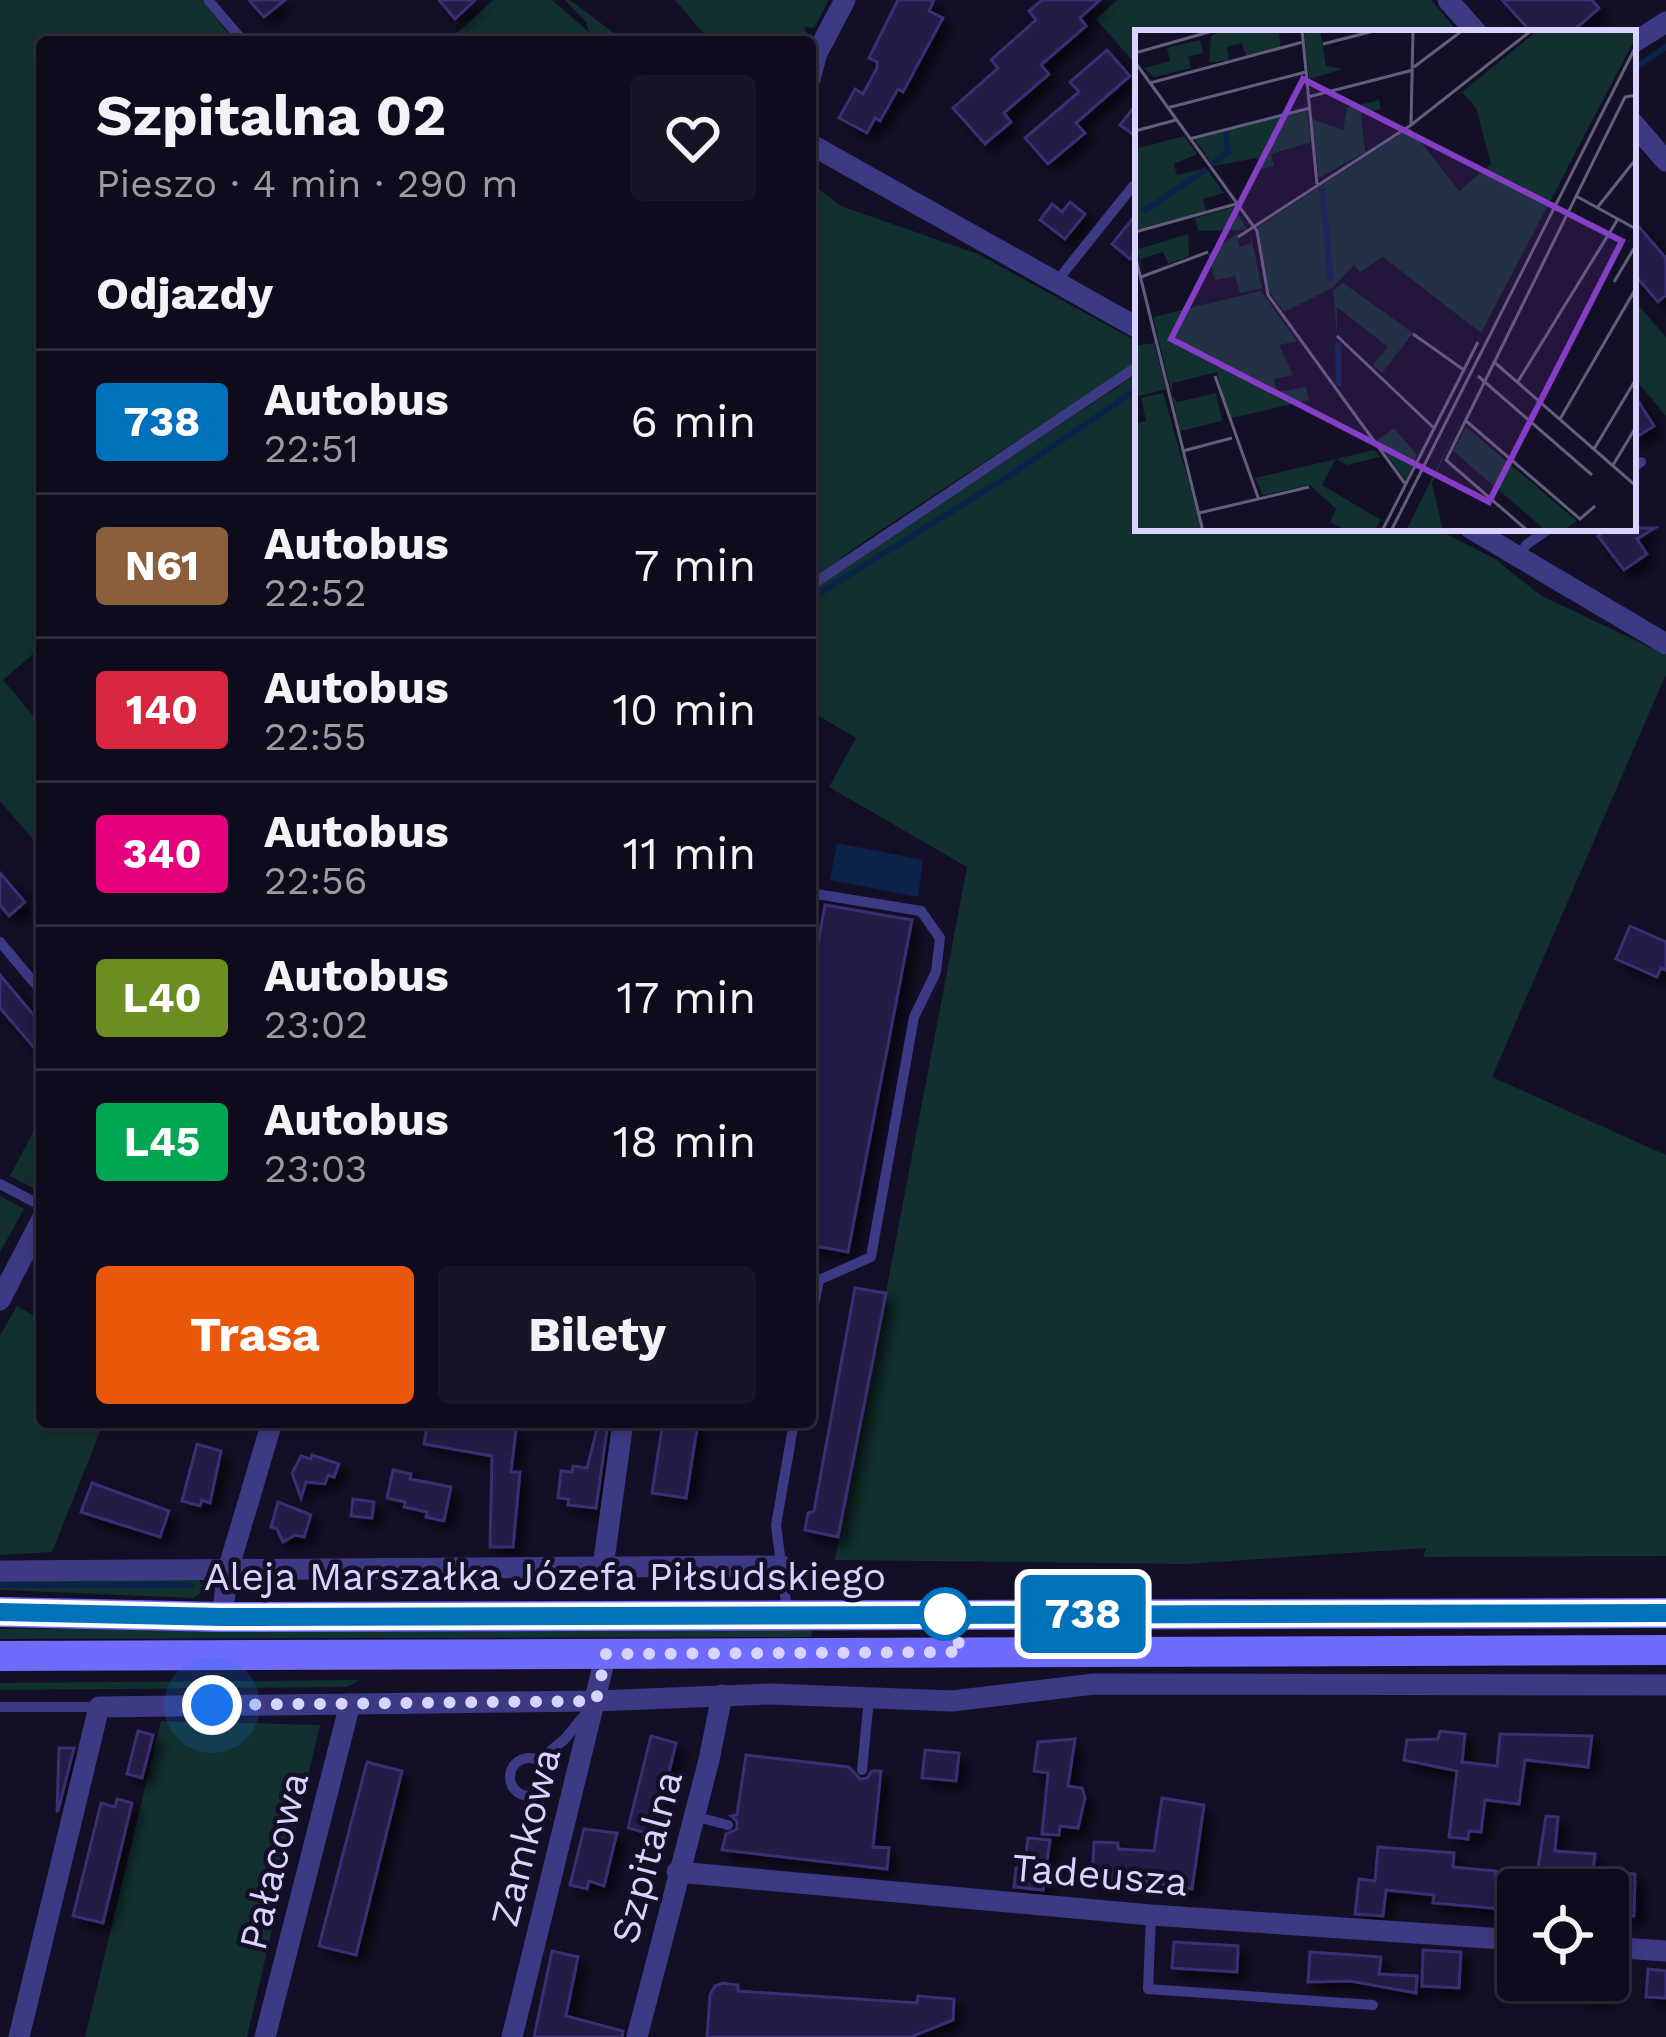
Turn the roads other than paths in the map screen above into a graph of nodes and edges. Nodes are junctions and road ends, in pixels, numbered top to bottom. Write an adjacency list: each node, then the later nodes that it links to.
1 (208, 0): 6 (lane)
2 (845, 0): 8 (street)
3 (1448, 0): 5 (street)
4 (1666, 22): 7 (street)
5 (1474, 30)
6 (239, 36)
7 (1636, 41)
8 (816, 53)
9 (1636, 126): 11 (street)
10 (816, 147): 13 (street)
11 (1666, 161)
12 (1132, 186): 13 (lane)
13 (1058, 281): 14 (street)
14 (1135, 326)
15 (1135, 368): 19 (lane)
16 (1475, 531): 18 (street)
17 (1546, 531): 18 (lane)
18 (1519, 558): 20 (street)
19 (816, 582)
20 (1666, 644)
21 (816, 893): 27 (lane)
22 (0, 942): 23 (lane)
23 (36, 985)
24 (0, 1184): 25 (lane)
25 (36, 1203)
26 (36, 1231): 28 (street)
27 (816, 1279)
28 (0, 1300)
29 (270, 1428): 35 (street)
30 (622, 1428): 33 (street)
31 (793, 1428): 32 (lane)
32 (782, 1566): 33 (street, Aleja Marszałka Józefa Piłsudskiego); 38 (lane)
33 (603, 1567): 35 (street, Aleja Marszałka Józefa Piłsudskiego)
34 (0, 1570): 35 (street, Aleja Marszałka Józefa Piłsudskiego)
35 (228, 1570): 39 (street)
36 (0, 1612): 39 (main road, Aleja Marszałka Józefa Piłsudskiego)
37 (1666, 1613): 38 (main road, Aleja Marszałka Józefa Piłsudskiego)
38 (787, 1615): 39 (main road, Aleja Marszałka Józefa Piłsudskiego)
39 (222, 1617)
40 (1666, 1650): 41 (main road, Aleja Marszałka Józefa Piłsudskiego)
41 (606, 1654): 42 (main road, Aleja Marszałka Józefa Piłsudskiego); 46 (street, Zamkowa)
42 (0, 1656)
43 (1666, 1685): 45 (street)
44 (722, 1695): 45 (street); 46 (street); 52 (street, Szpitalna)
45 (869, 1698): 51 (lane)
46 (596, 1701): 47 (street); 50 (lane); 62 (street, Zamkowa)
47 (350, 1703): 49 (street); 61 (street, Pałacowa)
48 (0, 1707): 49 (lane)
49 (99, 1708): 60 (street)
50 (538, 1761)
51 (862, 1770)
52 (693, 1816): 53 (lane); 54 (street, Szpitalna)
53 (728, 1825)
54 (677, 1872): 55 (street, Tadeusza); 63 (street, Szpitalna)
55 (1151, 1915): 56 (street, Tadeusza); 59 (lane)
56 (1497, 1939)
57 (1629, 1948): 58 (street)
58 (1666, 1951)
59 (1373, 2005)
60 (19, 2037)
61 (266, 2037)
62 (512, 2037)
63 (637, 2037)

